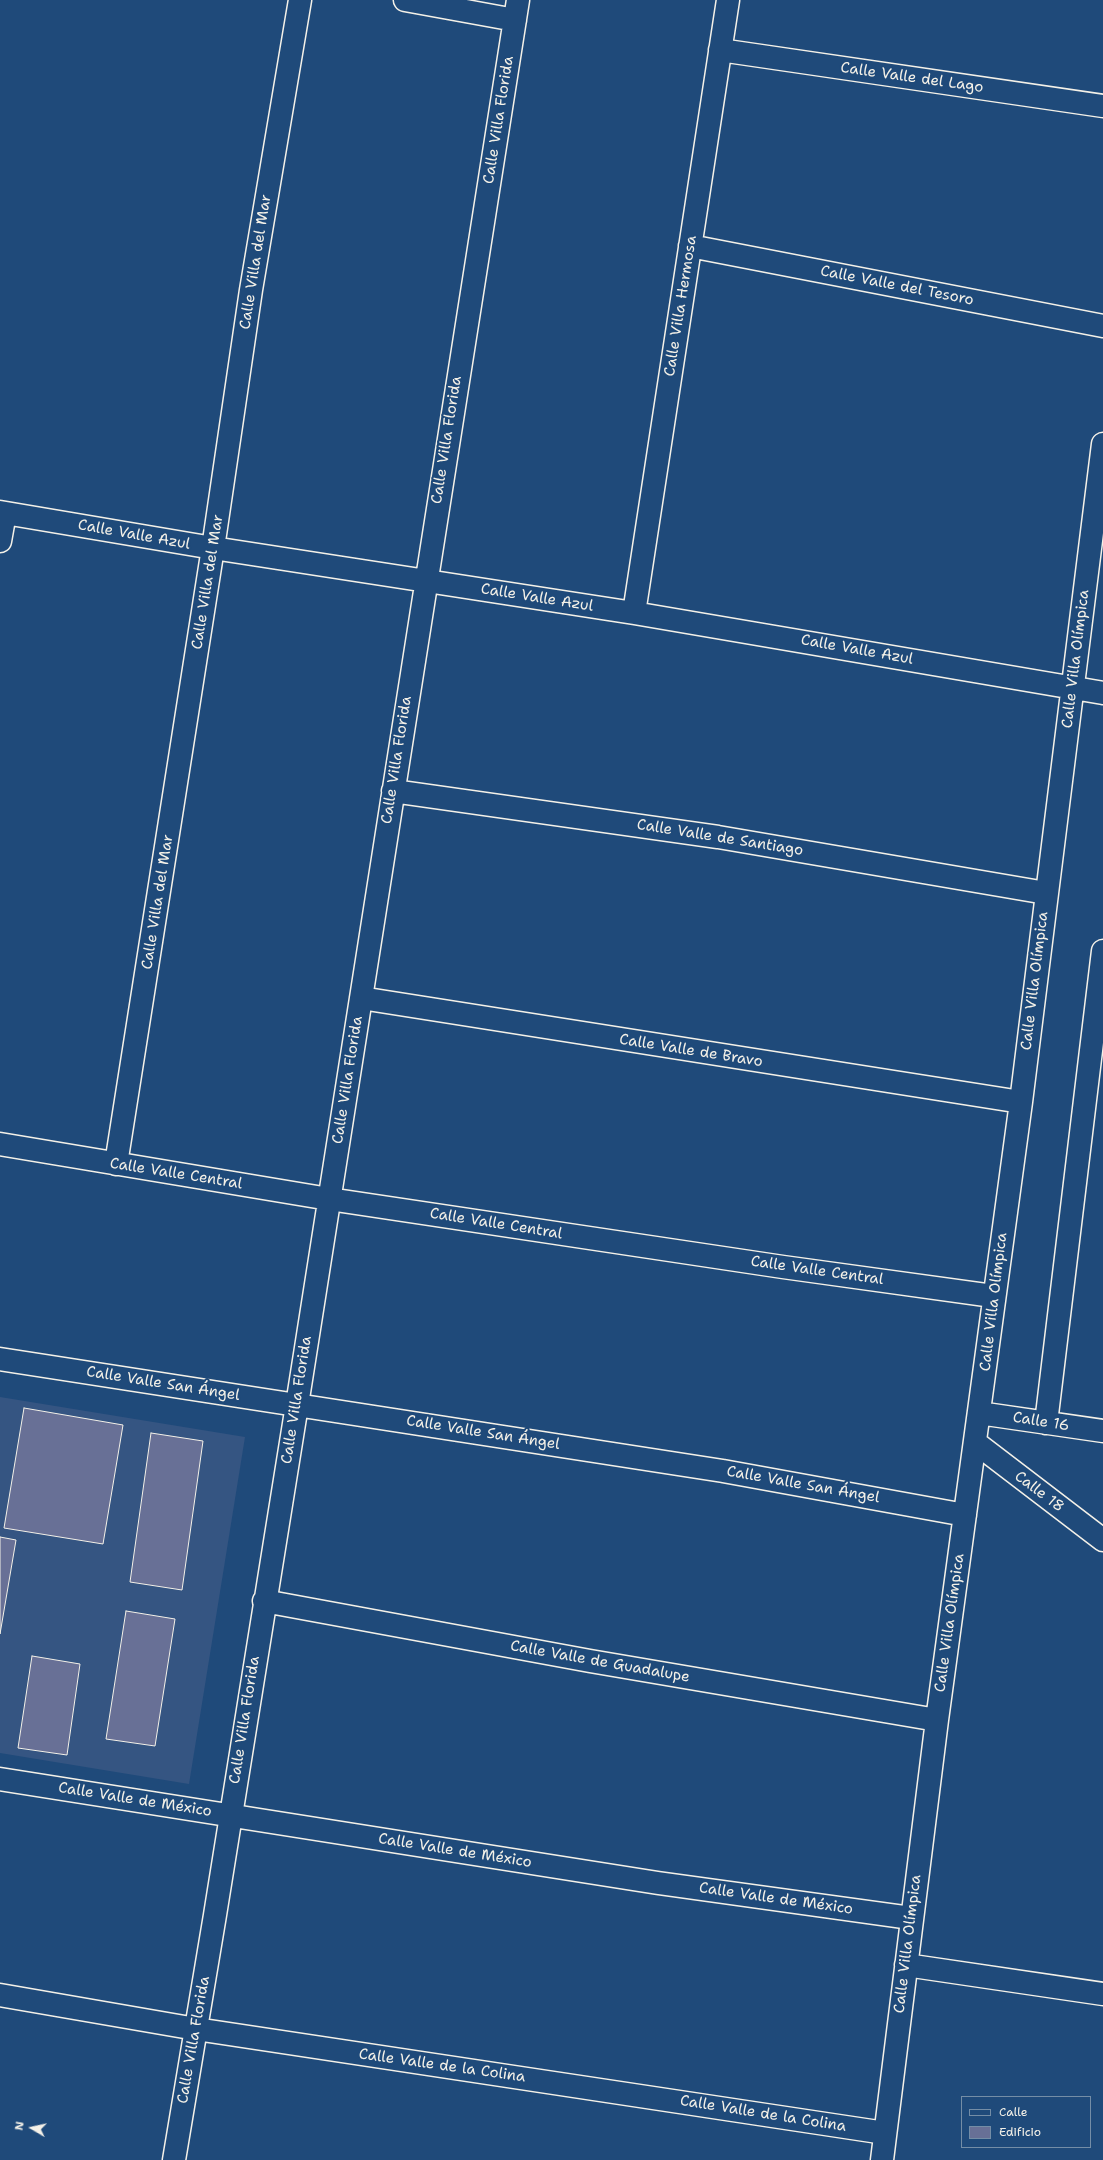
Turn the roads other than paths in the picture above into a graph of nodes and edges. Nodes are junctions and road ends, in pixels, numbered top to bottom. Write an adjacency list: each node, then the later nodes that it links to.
1 (300, 0): 12 (street, Calle Villa del Mar)
2 (405, 0): 4 (street)
3 (728, 0): 5 (street, Calle Villa Hermosa)
4 (516, 10): 13 (street, Calle Villa Florida)
5 (720, 50): 6 (street, Calle Valle del Lago); 7 (street, Calle Villa Hermosa)
6 (1103, 106)
7 (690, 246): 8 (street, Calle Valle del Tesoro); 14 (street, Calle Villa Hermosa)
8 (1103, 326)
9 (1103, 444): 15 (street, Calle Villa Olímpica)
10 (2, 512): 11 (street); 12 (street, Calle Valle Azul)
11 (0, 541)
12 (214, 548): 13 (street, Calle Valle Azul); 23 (street, Calle Villa del Mar)
13 (425, 579): 14 (street, Calle Valle Azul); 17 (street, Calle Villa Florida)
14 (634, 613): 15 (street, Calle Valle Azul)
15 (1074, 687): 16 (street, Calle Valle Azul); 18 (street, Calle Villa Olímpica)
16 (1103, 693)
17 (393, 791): 18 (street, Calle Valle de Santiago); 20 (street, Calle Villa Florida)
18 (1046, 893): 21 (street, Calle Villa Olímpica)
19 (1103, 951): 29 (street)
20 (361, 998): 21 (street, Calle Valle de Bravo); 24 (street, Calle Villa Florida)
21 (1021, 1102): 25 (street, Calle Villa Olímpica)
22 (0, 1144): 23 (street, Calle Valle Central)
23 (116, 1164): 24 (street, Calle Valle Central)
24 (329, 1199): 25 (street, Calle Valle Central); 27 (street, Calle Villa Florida)
25 (993, 1296): 28 (street, Calle Villa Olímpica)
26 (0, 1359): 27 (street, Calle Valle San Ángel)
27 (297, 1405): 32 (street, Calle Valle San Ángel); 34 (street, Calle Villa Florida)
28 (979, 1413): 29 (street, Calle 16); 31 (street, Calle Villa Olímpica)
29 (1046, 1423): 30 (street, Calle 16)
30 (1103, 1431)
31 (976, 1443): 32 (street, Calle Villa Olímpica); 33 (street, Calle 18)
32 (966, 1514): 35 (street, Calle Villa Olímpica)
33 (1103, 1540)
34 (264, 1601): 35 (street, Calle Valle de Guadalupe); 37 (street, Calle Villa Florida)
35 (937, 1720): 38 (street, Calle Villa Olímpica)
36 (0, 1779): 37 (street, Calle Valle de México)
37 (230, 1815): 38 (street, Calle Valle de México); 42 (street, Calle Villa Florida)
38 (911, 1918): 39 (street, Calle Villa Olímpica)
39 (906, 1965): 40 (street); 43 (street, Calle Villa Olímpica)
40 (1103, 1994)
41 (0, 1995): 42 (street, Calle Valle de la Colina)
42 (196, 2029): 43 (street, Calle Valle de la Colina); 44 (street, Calle Villa Florida)
43 (885, 2133): 45 (street, Calle Villa Olímpica)
44 (174, 2160)
45 (882, 2160)

